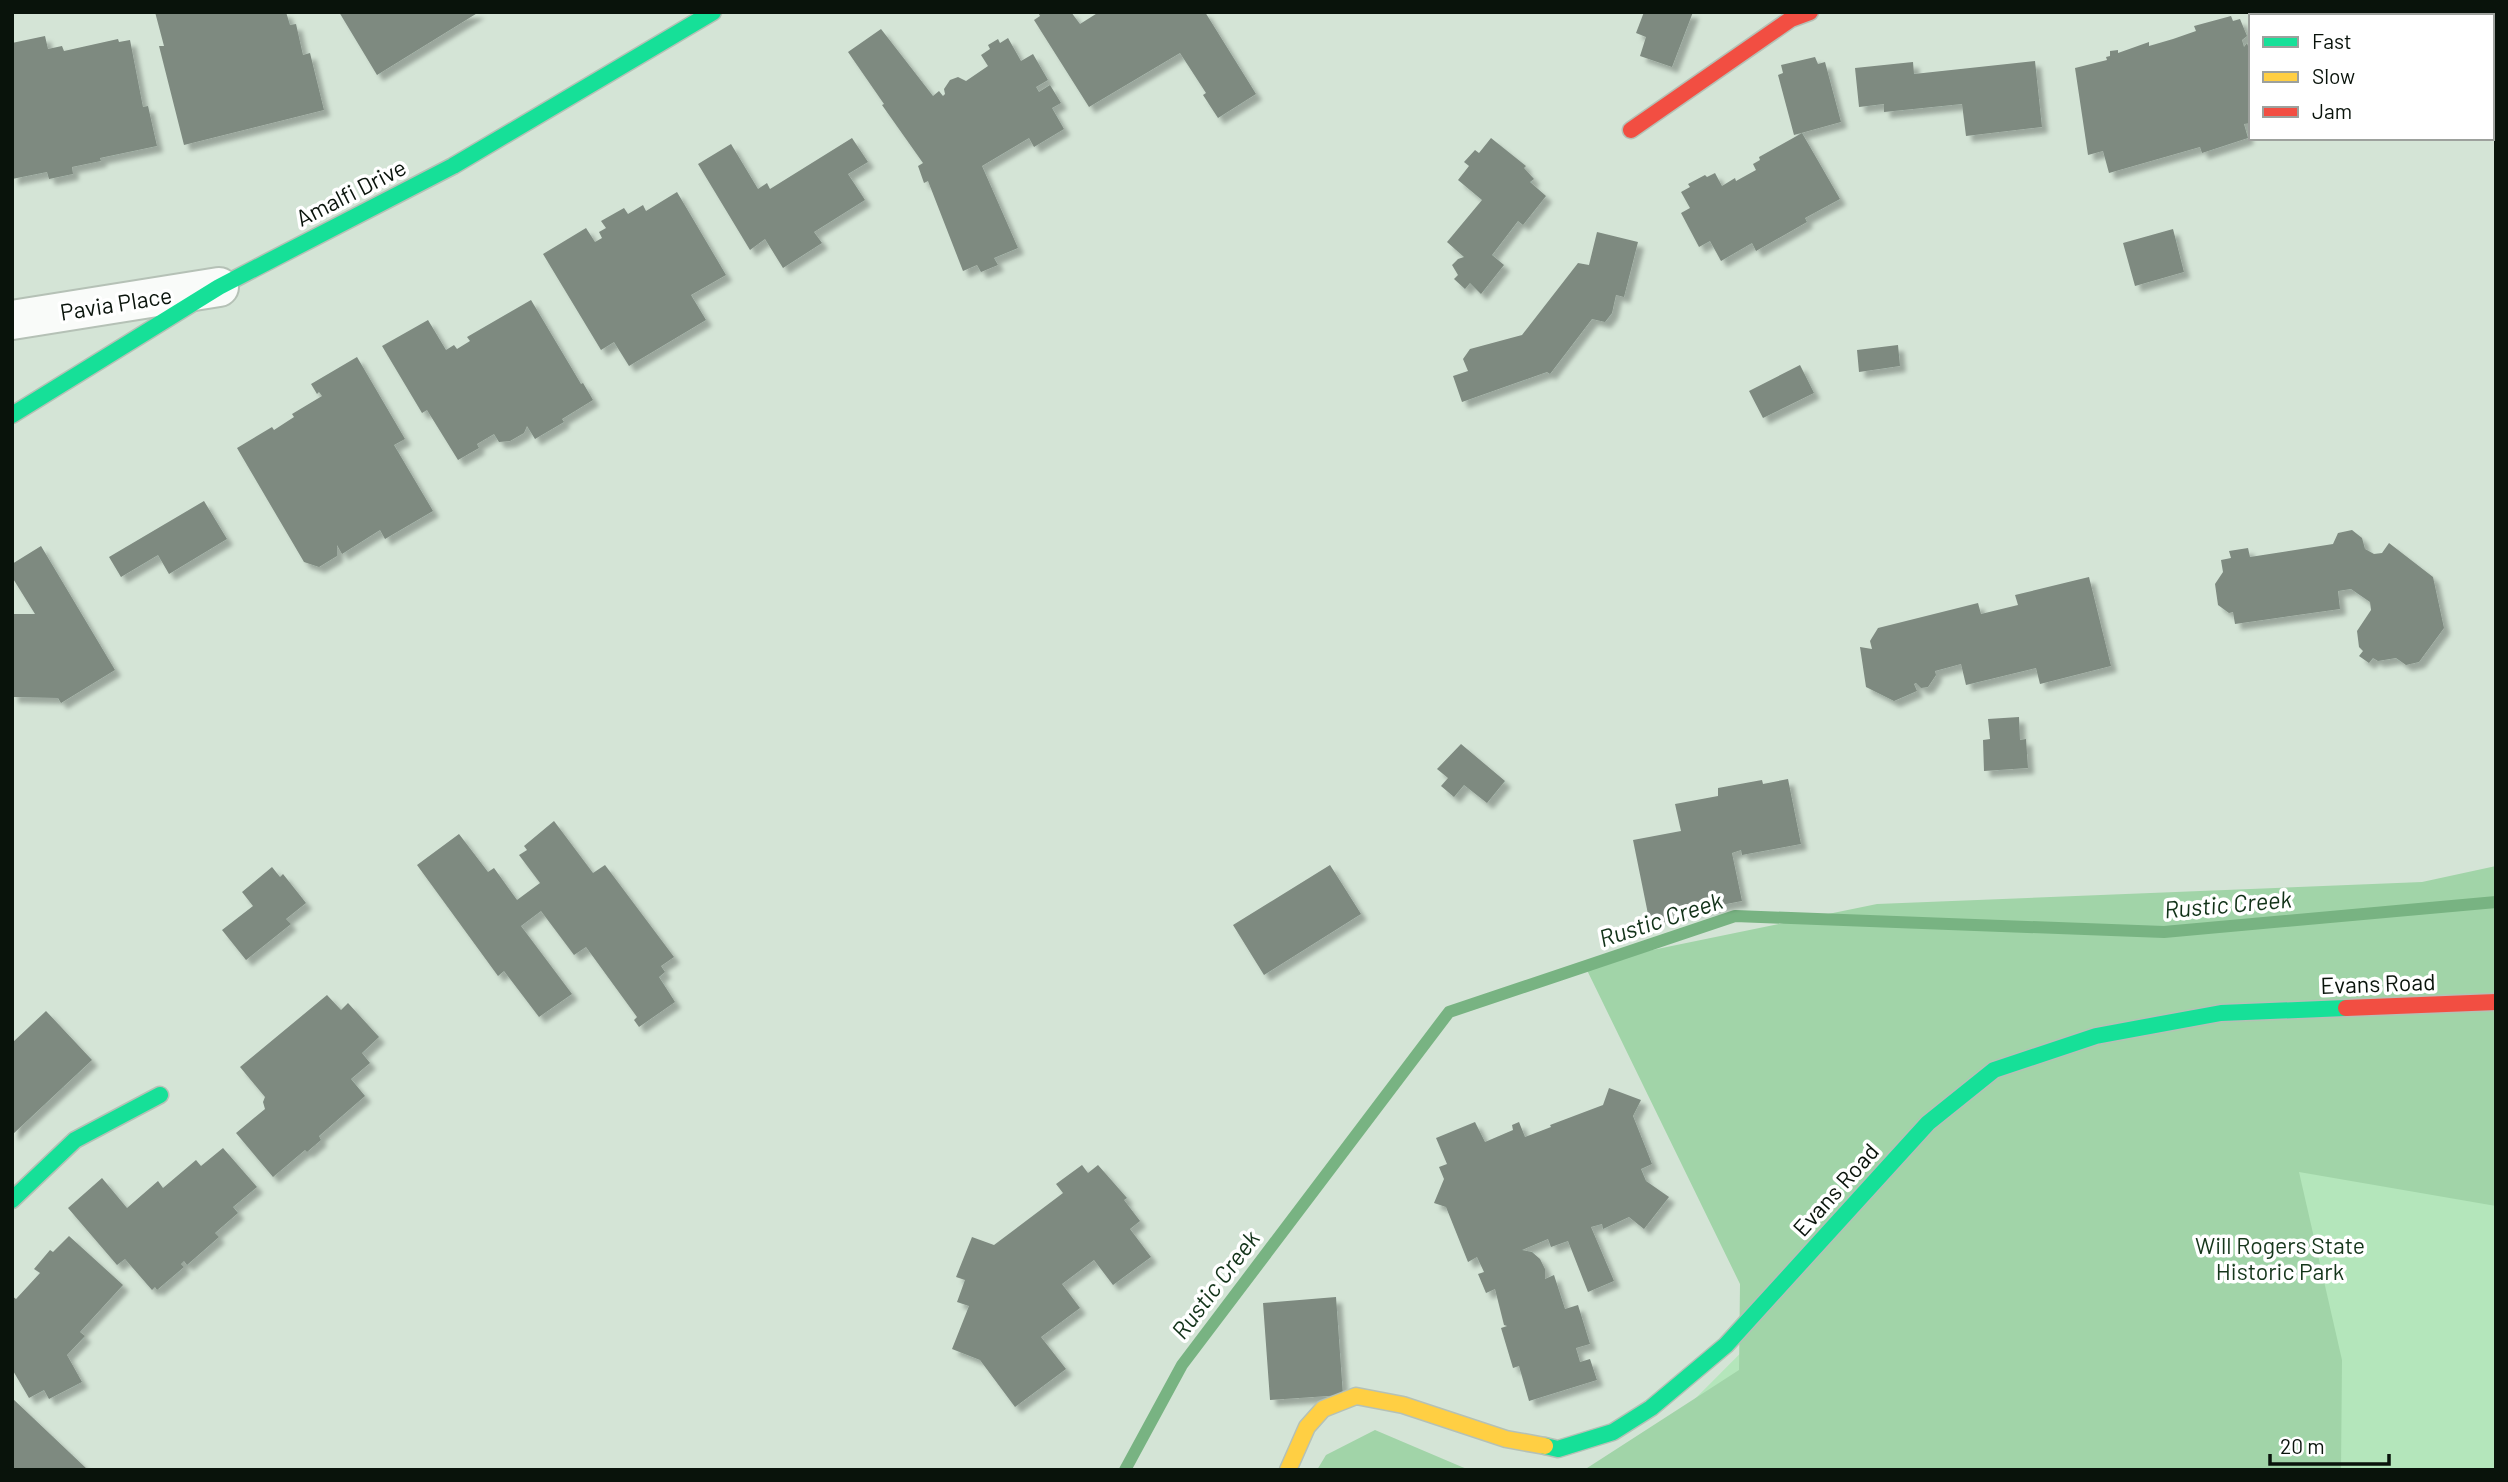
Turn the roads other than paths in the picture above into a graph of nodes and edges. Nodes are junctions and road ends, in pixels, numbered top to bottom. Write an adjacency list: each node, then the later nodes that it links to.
1 (713, 12): 4 (street, Amalfi Drive)
2 (1810, 12): 3 (street)
3 (1631, 130)
4 (219, 287): 5 (street, Pavia Place); 6 (street, Amalfi Drive)
5 (12, 320)
6 (12, 415)
7 (2496, 1002): 10 (street, Evans Road)
8 (160, 1095): 9 (street)
9 (12, 1200)
10 (1288, 1470)

